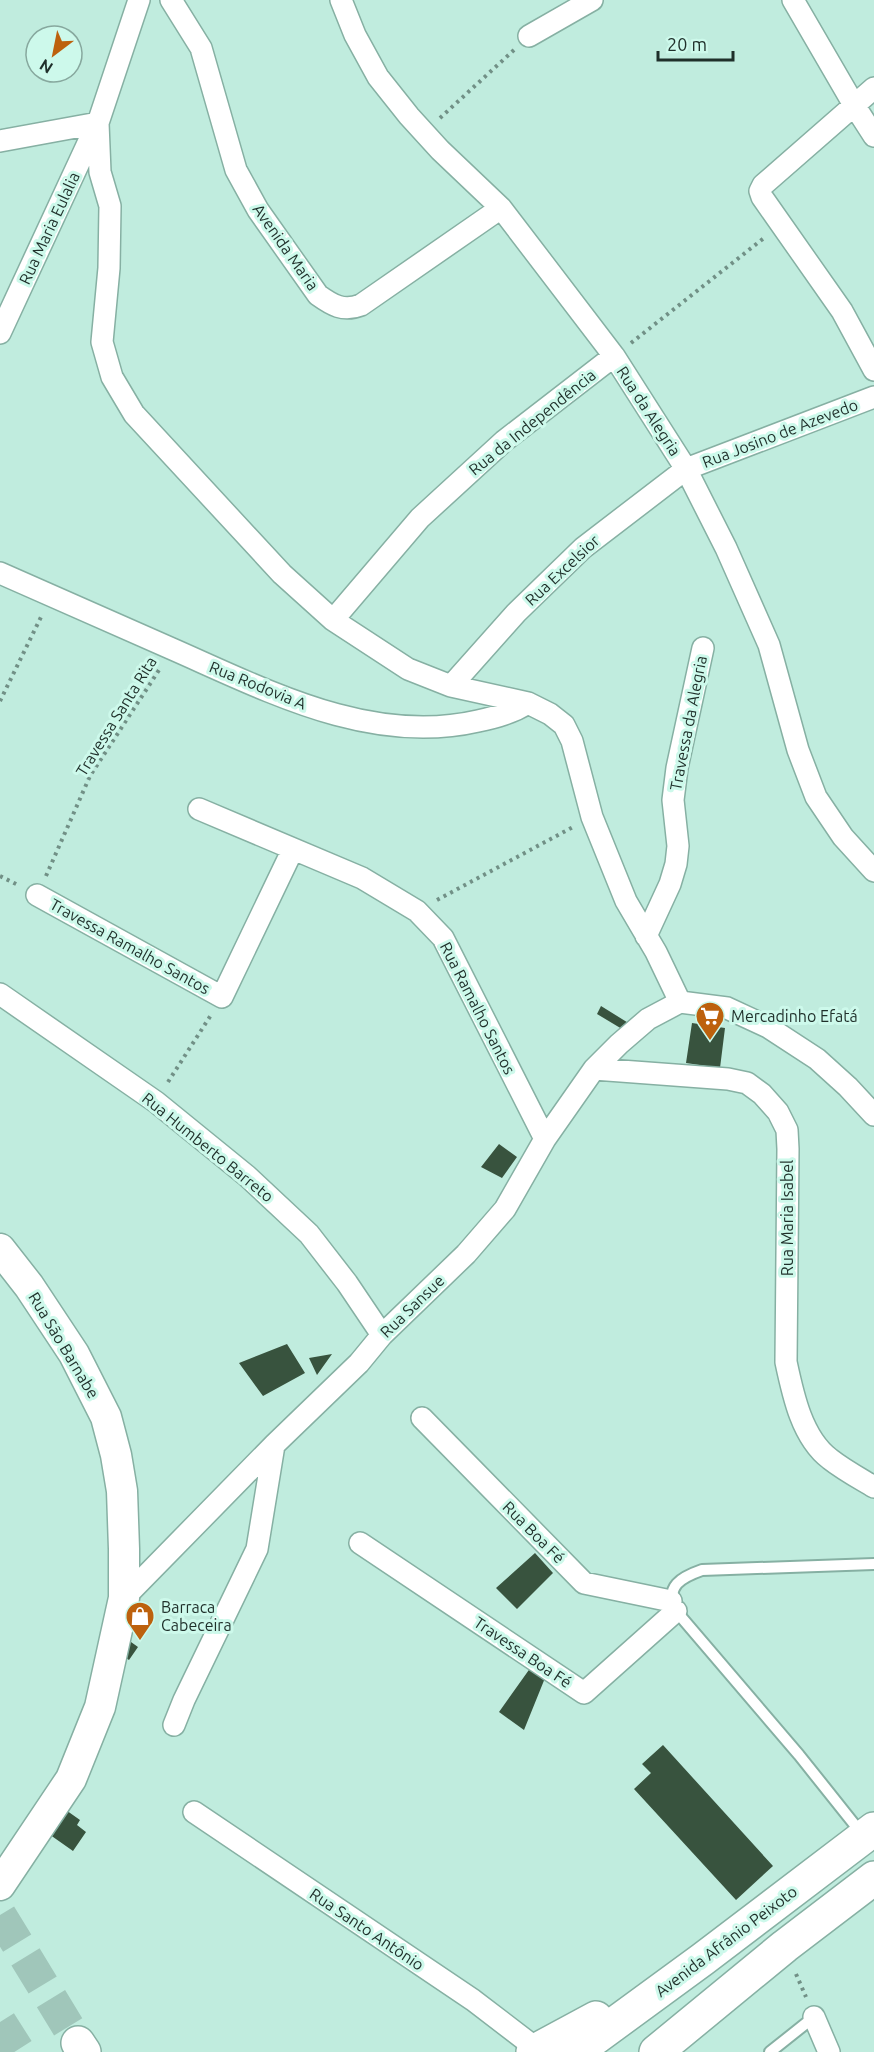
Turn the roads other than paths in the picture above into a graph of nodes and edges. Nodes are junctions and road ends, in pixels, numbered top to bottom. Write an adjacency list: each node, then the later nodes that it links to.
1 (139, 0): 9 (street)
2 (171, 0): 12 (street, Avenida Maria)
3 (341, 0): 12 (street, Rua da Alegria)
4 (592, 0): 6 (street)
5 (793, 0): 8 (street)
6 (529, 36)
7 (874, 88): 8 (street)
8 (854, 105): 10 (street); 15 (street)
9 (98, 123): 11 (street); 13 (street, Rua Maria Eulalia); 19 (street)
10 (874, 136)
11 (0, 141)
12 (501, 207): 14 (street, Rua da Alegria)
13 (0, 333)
14 (614, 356): 17 (street, Rua da Alegria); 19 (street, Rua da Independência)
15 (874, 370)
16 (874, 397): 17 (street, Rua Josino de Azevedo)
17 (686, 469): 21 (street, Rua Excelsior); 25 (street, Rua da Alegria)
18 (0, 573): 22 (street, Rua Rodovia A)
19 (333, 620): 21 (street)
20 (703, 648): 27 (street, Travessa da Alegria)
21 (451, 686): 22 (street)
22 (528, 702): 27 (street)
23 (199, 809): 24 (street, Rua Ramalho Santos)
24 (293, 849): 26 (street, Travessa Ramalho Santos); 32 (street, Rua Ramalho Santos)
25 (874, 871)
26 (37, 895)
27 (646, 936): 29 (street)
28 (0, 994): 34 (street, Rua Humberto Barreto)
29 (680, 1002): 30 (street, Rua Sansue); 31 (street)
30 (594, 1070): 32 (street, Rua Sansue); 37 (street, Rua Maria Isabel)
31 (874, 1115)
32 (545, 1139): 34 (street, Rua Sansue)
33 (0, 1249): 40 (street, Rua São Barnabe)
34 (382, 1335): 36 (street, Rua Sansue)
35 (422, 1418): 41 (street, Rua Boa Fé)
36 (274, 1445): 40 (street, Rua Sansue); 42 (street)
37 (874, 1487)
38 (360, 1543): 41 (street, Travessa Boa Fé)
39 (874, 1564): 41 (lane)
40 (124, 1598): 46 (street, Rua São Barnabe)
41 (674, 1606): 44 (lane)
42 (174, 1725)
43 (194, 1812): 49 (street, Rua Santo Antônio)
44 (869, 1833): 47 (main road, Avenida Afrânio Peixoto)
45 (874, 1878): 51 (main road)
46 (0, 1885)
47 (703, 1959): 49 (main road); 50 (main road, Avenida Afrânio Peixoto)
48 (814, 2018): 52 (lane); 53 (street)
49 (535, 2051)
50 (576, 2052)
51 (656, 2052)
52 (770, 2052)
53 (829, 2052)

